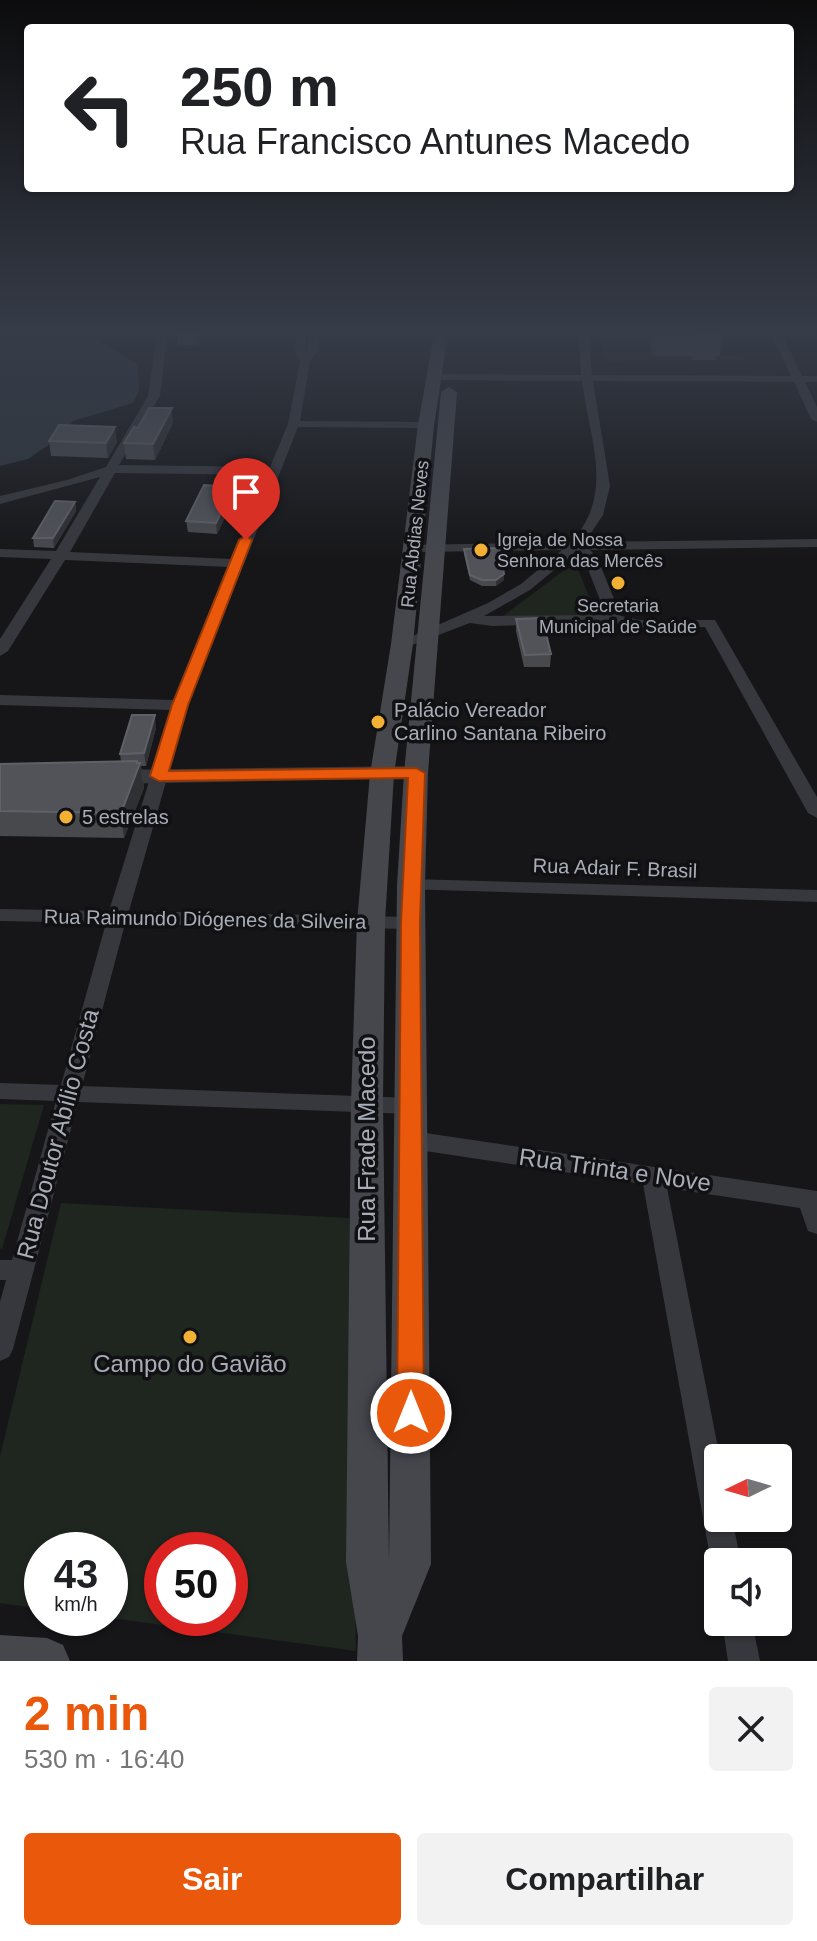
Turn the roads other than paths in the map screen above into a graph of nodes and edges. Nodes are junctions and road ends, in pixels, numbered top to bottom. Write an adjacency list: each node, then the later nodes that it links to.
1 (148, 407): 9 (street)
2 (297, 407): 6 (street, Rua Doutor Abílio Costa)
3 (432, 407): 7 (main road, Rua Abdias Neves)
4 (439, 407): 8 (main road, Rua Abdias Neves)
5 (590, 407): 13 (street)
6 (294, 424): 7 (street); 10 (street, Rua Doutor Abílio Costa)
7 (426, 425): 8 (main road, Rua Abdias Neves)
8 (433, 456): 14 (main road, Rua Abdias Neves); 15 (main road, Rua Abdias Neves)
9 (112, 469): 10 (street); 11 (street); 17 (street)
10 (276, 471): 18 (street, Rua Doutor Abílio Costa)
11 (0, 500)
12 (817, 543): 13 (street)
13 (578, 547): 15 (street); 19 (street); 20 (street)
14 (414, 548): 15 (street); 22 (main road, Rua Abdias Neves)
15 (437, 548): 21 (main road, Rua Abdias Neves)
16 (0, 553): 17 (street)
17 (61, 555): 18 (street); 23 (street)
18 (236, 563): 25 (street, Rua Doutor Abílio Costa)
19 (471, 619): 20 (street); 21 (street)
20 (615, 619): 30 (street)
21 (429, 635): 22 (street); 26 (main road, Rua Frade Macedo)
22 (402, 644): 27 (main road, Rua Frade Macedo)
23 (0, 651)
24 (0, 700): 25 (street)
25 (180, 705): 28 (street, Rua Doutor Abílio Costa)
26 (416, 773): 27 (street); 31 (main road, Rua Frade Macedo)
27 (382, 774): 28 (street); 35 (main road, Rua Frade Macedo)
28 (159, 776): 29 (street); 34 (street, Rua Doutor Abílio Costa)
29 (95, 777)
30 (817, 813)
31 (411, 885): 32 (street, Rua Adair F. Brasil); 36 (main road, Rua Frade Macedo)
32 (817, 896)
33 (0, 915): 34 (street, Rua Raimundo Diógenes da Silveira)
34 (117, 918): 35 (street, Rua Raimundo Diógenes da Silveira); 38 (street, Rua Doutor Abílio Costa)
35 (371, 922): 36 (street, Rua Raimundo Diógenes da Silveira); 39 (main road, Rua Frade Macedo)
36 (410, 923): 40 (main road, Rua Frade Macedo)
37 (0, 1091): 38 (street, Rua Trinta e Nove)
38 (70, 1093): 39 (street, Rua Trinta e Nove); 44 (street, Rua Doutor Abílio Costa)
39 (367, 1103): 40 (street, Rua Trinta e Nove); 48 (main road, Rua Frade Macedo)
40 (412, 1123): 41 (street, Rua Trinta e Nove); 48 (main road, Rua Frade Macedo)
41 (653, 1175): 42 (street, Rua Trinta e Nove); 46 (street)
42 (814, 1200): 43 (street)
43 (817, 1224)
44 (11, 1270): 45 (street, Rua Doutor Abílio Costa)
45 (0, 1349)
46 (723, 1548)
47 (740, 1636): 51 (street)
48 (380, 1648)
49 (0, 1657): 50 (main road)
50 (47, 1661)
51 (744, 1661)

